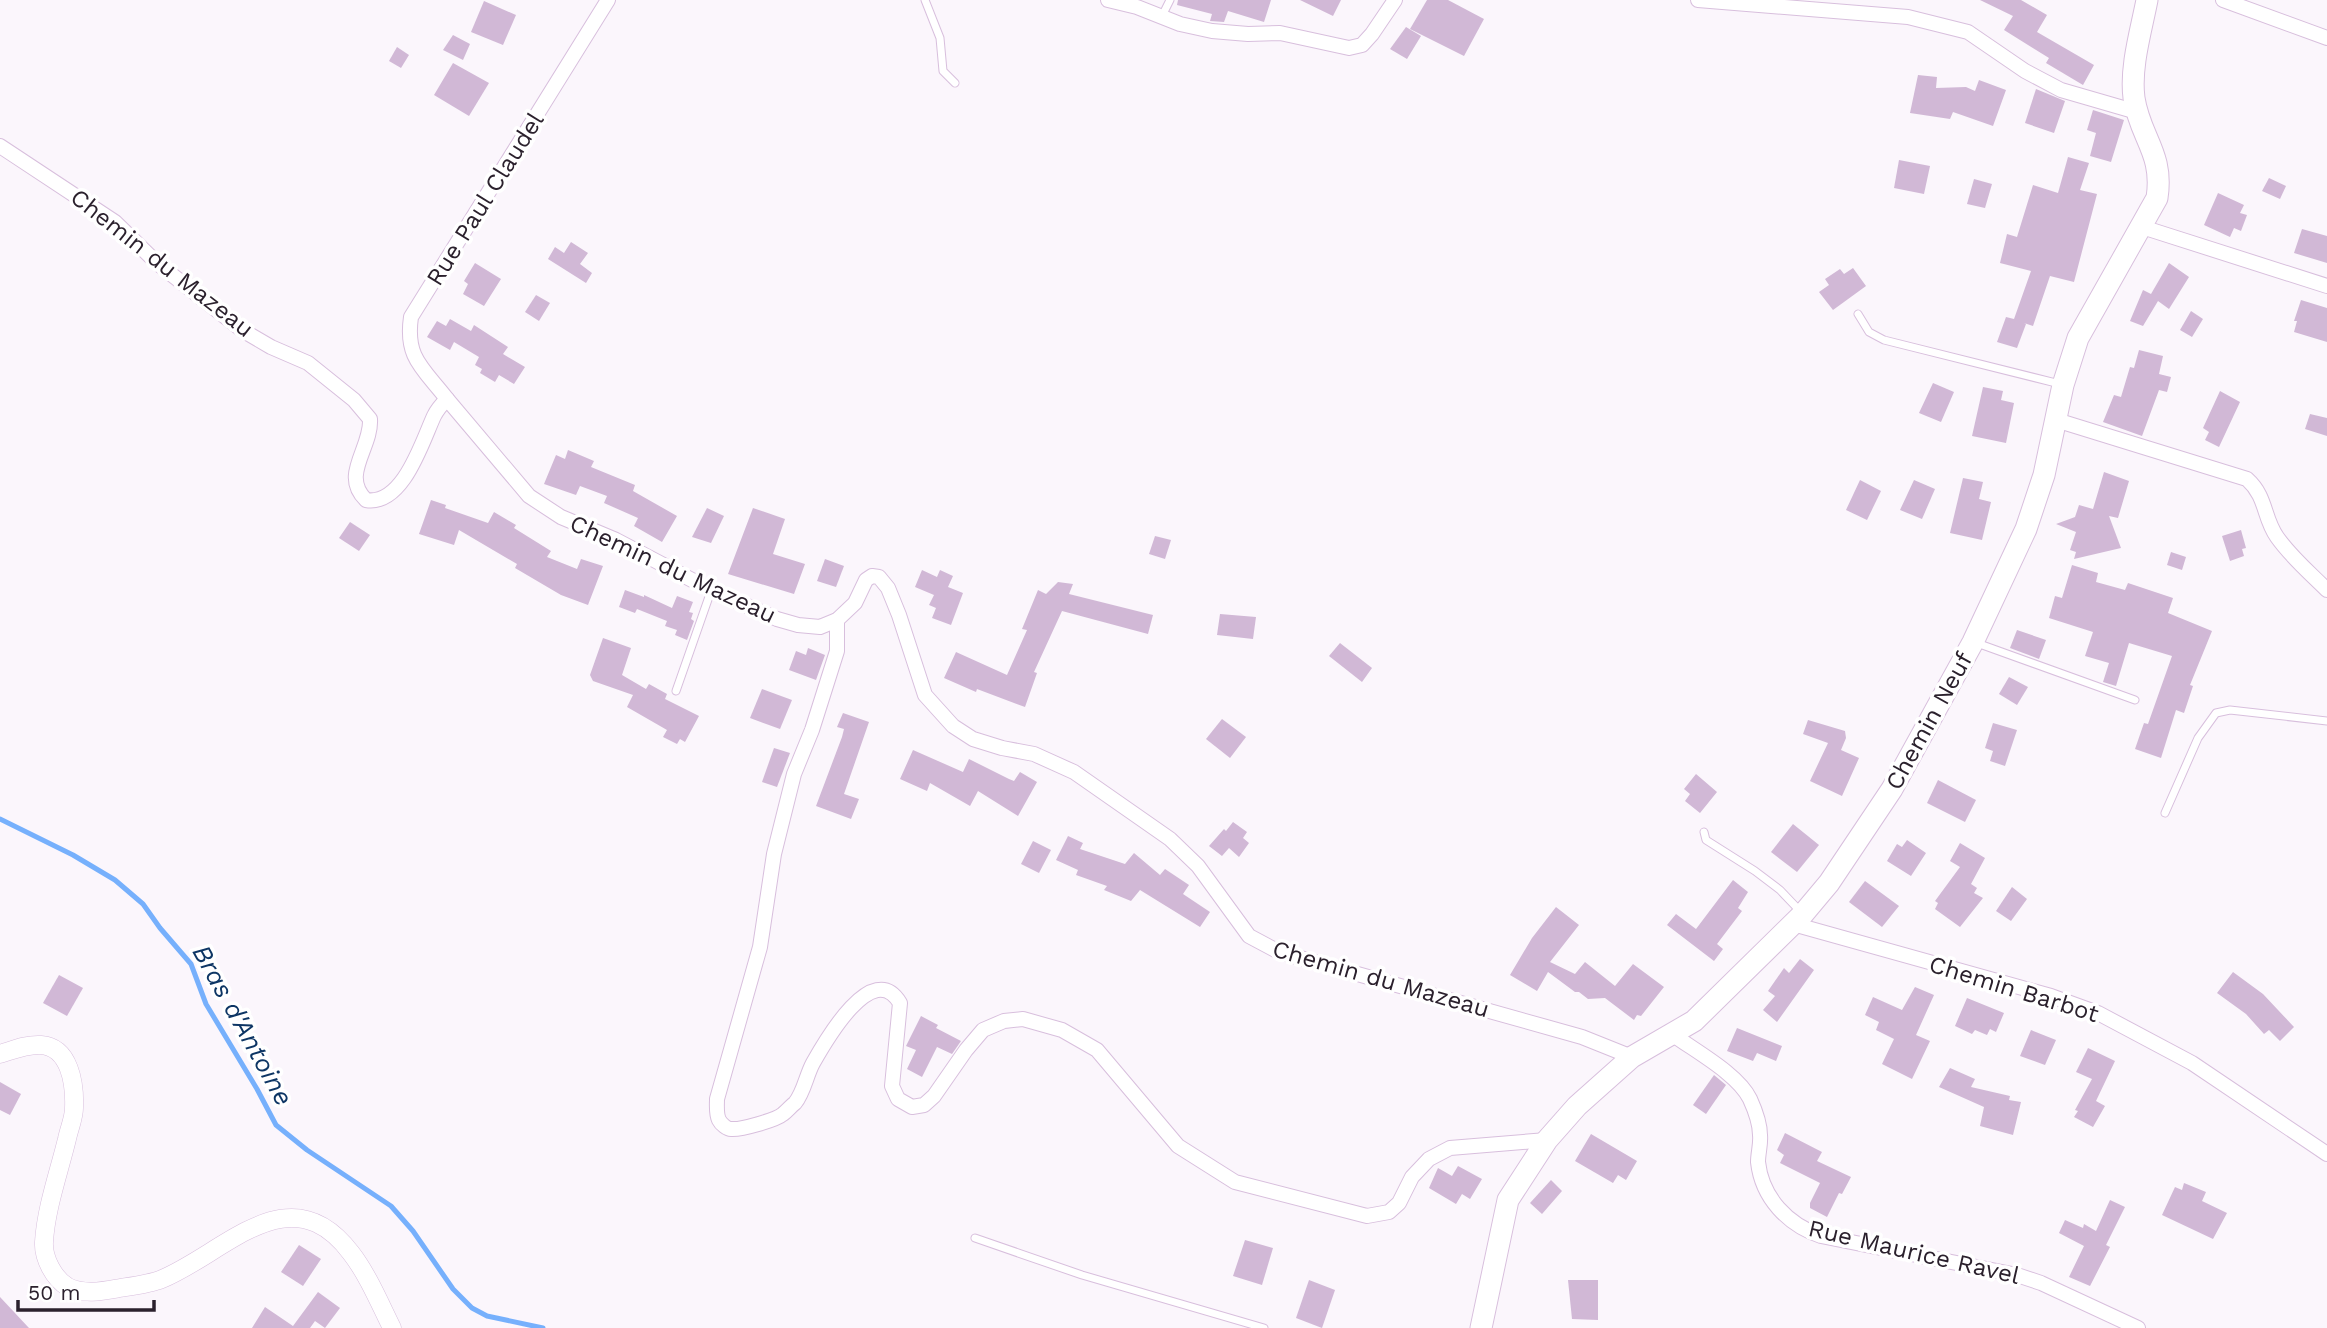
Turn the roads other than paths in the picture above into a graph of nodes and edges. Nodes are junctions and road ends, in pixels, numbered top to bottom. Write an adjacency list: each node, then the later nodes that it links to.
1 (608, 0): 18 (street, Rue Paul Claudel)
2 (925, 0): 11 (lane)
3 (1108, 0): 9 (street)
4 (1170, 0): 9 (lane)
5 (1395, 0): 9 (street)
6 (1698, 0): 12 (street)
7 (2147, 0): 12 (main road, Chemin Neuf)
8 (2224, 0): 10 (street)
9 (1162, 17)
10 (2327, 38)
11 (955, 83)
12 (2137, 112): 14 (main road, Chemin Neuf)
13 (0, 146): 18 (street, Chemin du Mazeau)
14 (2142, 226): 15 (street); 17 (main road, Chemin Neuf)
15 (2327, 286)
16 (1858, 314): 17 (lane)
17 (2063, 385): 19 (main road, Chemin Neuf)
18 (447, 398): 20 (street, Chemin du Mazeau)
19 (2056, 420): 21 (street); 23 (main road, Chemin Neuf)
20 (711, 590): 22 (street, Chemin du Mazeau); 24 (lane)
21 (2327, 590)
22 (837, 620): 32 (street, Chemin du Mazeau); 33 (street)
23 (1973, 642): 25 (lane); 29 (main road, Chemin Neuf)
24 (677, 691)
25 (2135, 700)
26 (2327, 721): 27 (lane)
27 (2165, 813)
28 (1704, 832): 29 (lane)
29 (1798, 919): 30 (main road, Chemin Neuf); 34 (street, Chemin Barbot)
30 (1672, 1034): 32 (main road, Chemin Neuf); 39 (street, Rue Maurice Ravel)
31 (0, 1054): 36 (street)
32 (1632, 1057): 33 (main road, Chemin Neuf)
33 (1547, 1140): 38 (main road, Chemin Neuf)
34 (2327, 1154)
35 (975, 1238): 37 (lane)
36 (392, 1328)
37 (1264, 1328)
38 (1481, 1328)
39 (2138, 1328)

